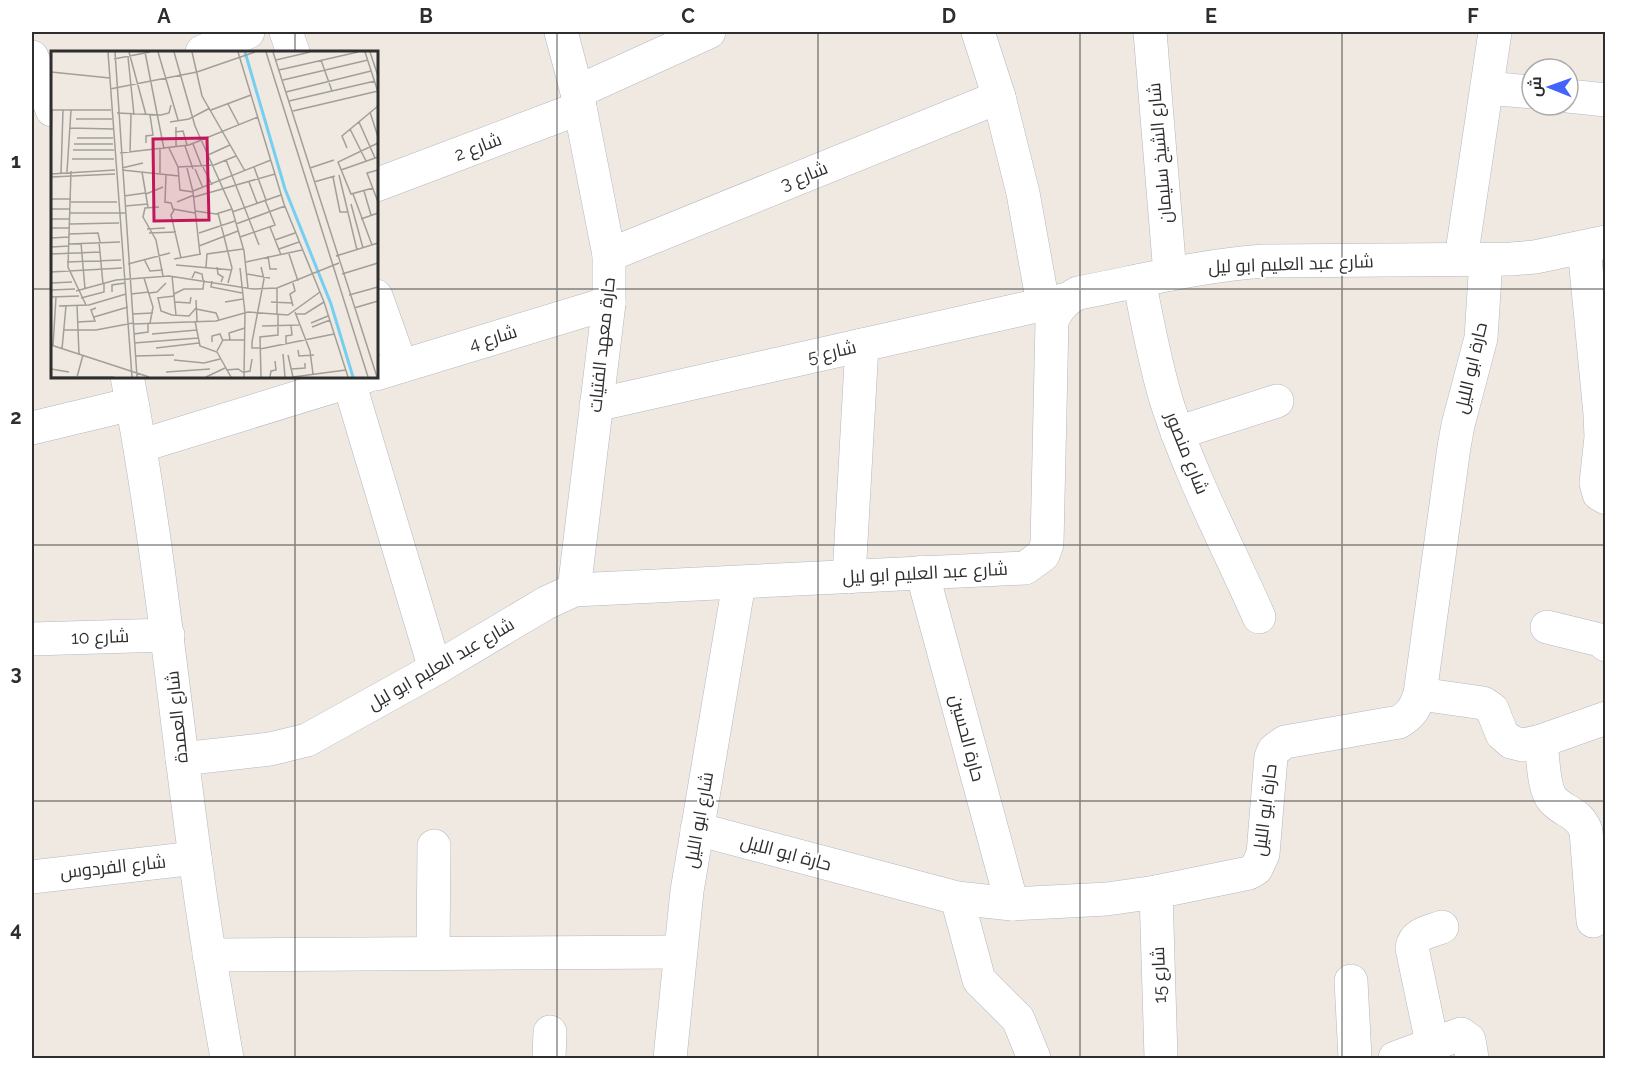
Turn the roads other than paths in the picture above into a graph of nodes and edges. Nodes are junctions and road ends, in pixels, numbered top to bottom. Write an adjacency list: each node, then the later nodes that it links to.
1 (248, 32): 8 (street)
2 (286, 32): 9 (street)
3 (561, 32): 15 (street, حارة معهد الفتيات)
4 (709, 32): 15 (street, شارع 2)
5 (978, 32): 13 (street)
6 (1150, 32): 24 (street, شارع الشيخ سليمان)
7 (1495, 32): 11 (street, حارة ابو الليل)
8 (204, 51)
9 (293, 51)
10 (32, 57): 17 (street)
11 (1487, 88): 12 (street); 23 (street, حارة ابو الليل)
12 (1520, 91)
13 (999, 97): 22 (street, شارع 3); 25 (street)
14 (1580, 97): 16 (street)
15 (578, 100): 20 (street, شارع 2); 22 (street, حارة معهد الفتيات)
16 (1605, 100)
17 (51, 107)
18 (51, 121): 19 (street)
19 (32, 129)
20 (378, 184)
21 (1595, 244): 23 (street, شارع عبد العليم ابو ليل); 37 (street)
22 (609, 255): 26 (street, حارة معهد الفتيات)
23 (1474, 259): 24 (street, شارع عبد العليم ابو ليل); 48 (street, حارة ابو الليل)
24 (1155, 278): 25 (street, شارع عبد العليم ابو ليل); 35 (street, شارع منصور)
25 (1055, 302): 27 (street, شارع 5); 38 (street, شارع عبد العليم ابو ليل)
26 (609, 303): 28 (street, شارع 4); 33 (street, حارة معهد الفتيات)
27 (862, 345): 33 (street, شارع 5); 39 (street)
28 (378, 373)
29 (363, 378): 36 (street, شارع 4)
30 (374, 378): 47 (street)
31 (130, 390): 34 (street); 36 (street, شارع العمدة)
32 (1277, 401): 35 (street)
33 (596, 405): 41 (street, حارة معهد الفتيات)
34 (32, 428)
35 (1178, 433): 42 (street, شارع منصور)
36 (140, 446): 44 (street, شارع العمدة)
37 (1605, 498)
38 (922, 572): 39 (street, شارع عبد العليم ابو ليل); 60 (street, حارة الحسين)
39 (849, 577): 40 (street, شارع عبد العليم ابو ليل)
40 (739, 583): 41 (street, شارع عبد العليم ابو ليل); 53 (street, شارع ابو الليل)
41 (574, 591): 47 (street, شارع عبد العليم ابو ليل)
42 (1259, 616)
43 (1547, 627): 46 (street)
44 (168, 635): 45 (street, شارع 10); 51 (street, شارع العمدة)
45 (32, 639)
46 (1605, 645)
47 (435, 669): 51 (street, شارع عبد العليم ابو ليل)
48 (1420, 694): 50 (street); 58 (street, حارة ابو الليل)
49 (1605, 718): 50 (street)
50 (1541, 741): 52 (street)
51 (182, 759): 55 (street, شارع العمدة)
52 (1590, 814): 56 (street)
53 (697, 829): 59 (street, حارة ابو الليل); 63 (street, شارع ابو الليل)
54 (434, 846): 64 (street)
55 (195, 858): 57 (street, شارع الفردوس); 65 (street, شارع العمدة)
56 (1598, 875): 61 (street)
57 (32, 877)
58 (1156, 892): 60 (street, حارة ابو الليل); 71 (street, شارع 15)
59 (957, 898): 60 (street, حارة ابو الليل); 70 (street)
60 (1012, 904)
61 (1593, 921)
62 (1442, 927): 67 (street)
63 (679, 952): 64 (street); 69 (street, شارع ابو الليل)
64 (433, 953): 65 (street)
65 (209, 955): 68 (street, شارع العمدة)
66 (1352, 981): 72 (street)
67 (1432, 1043): 73 (street); 74 (street)
68 (227, 1059)
69 (670, 1059)
70 (1034, 1059)
71 (1161, 1059)
72 (1355, 1059)
73 (1395, 1059)
74 (1472, 1059)

